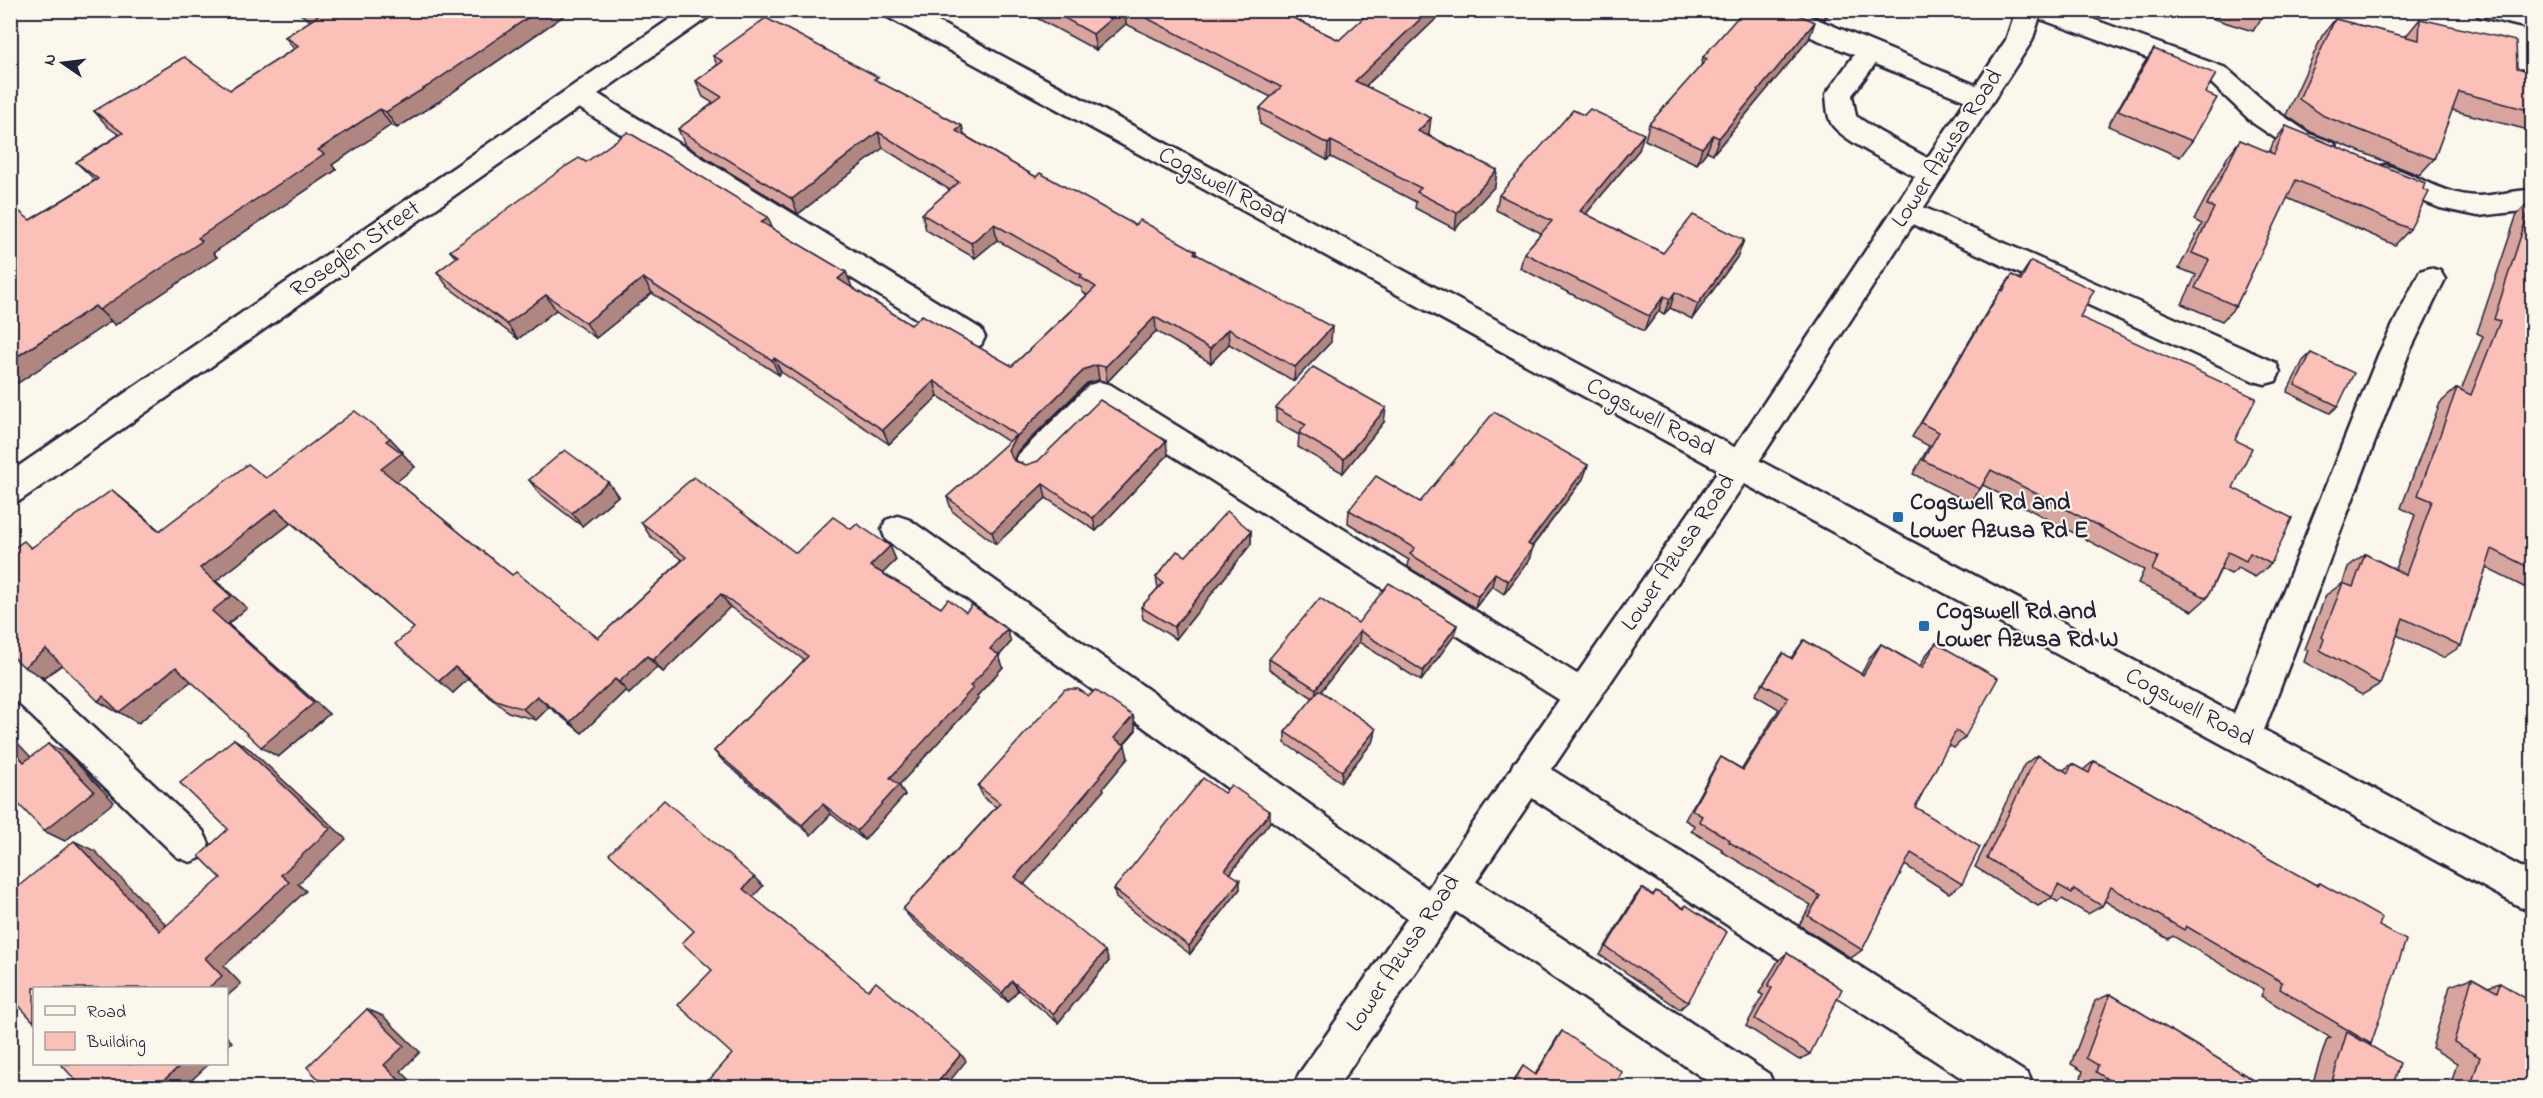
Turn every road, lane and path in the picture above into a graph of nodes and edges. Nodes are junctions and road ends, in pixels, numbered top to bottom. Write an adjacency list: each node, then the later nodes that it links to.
1 (701, 10): 9 (street, Roseglen Street)
2 (895, 10): 18 (street, Cogswell Road)
3 (1770, 10): 8 (street)
4 (2029, 10): 10 (street, Lower Azusa Road)
5 (2041, 10): 12 (street)
6 (2487, 10): 7 (street)
7 (2532, 21)
8 (1870, 52): 10 (street); 11 (street)
9 (579, 95): 15 (street); 19 (street, Roseglen Street)
10 (1981, 98): 11 (street, Lower Azusa Road)
11 (1932, 173): 13 (street, Lower Azusa Road)
12 (2532, 200)
13 (1907, 210): 16 (street); 18 (street, Lower Azusa Road)
14 (2430, 279): 23 (street)
15 (970, 337)
16 (2265, 372)
17 (1030, 463): 22 (street)
18 (1739, 466): 22 (street, Lower Azusa Road); 23 (street, Cogswell Road)
19 (10, 490)
20 (898, 530): 27 (street)
21 (10, 672): 25 (street)
22 (1581, 695): 24 (street, Lower Azusa Road)
23 (2243, 737): 26 (street, Cogswell Road)
24 (1527, 774): 27 (street, Lower Azusa Road); 30 (street)
25 (189, 844)
26 (2532, 893)
27 (1442, 900): 28 (street, Lower Azusa Road); 29 (street)
28 (1313, 1088)
29 (1755, 1088)
30 (2014, 1088)

